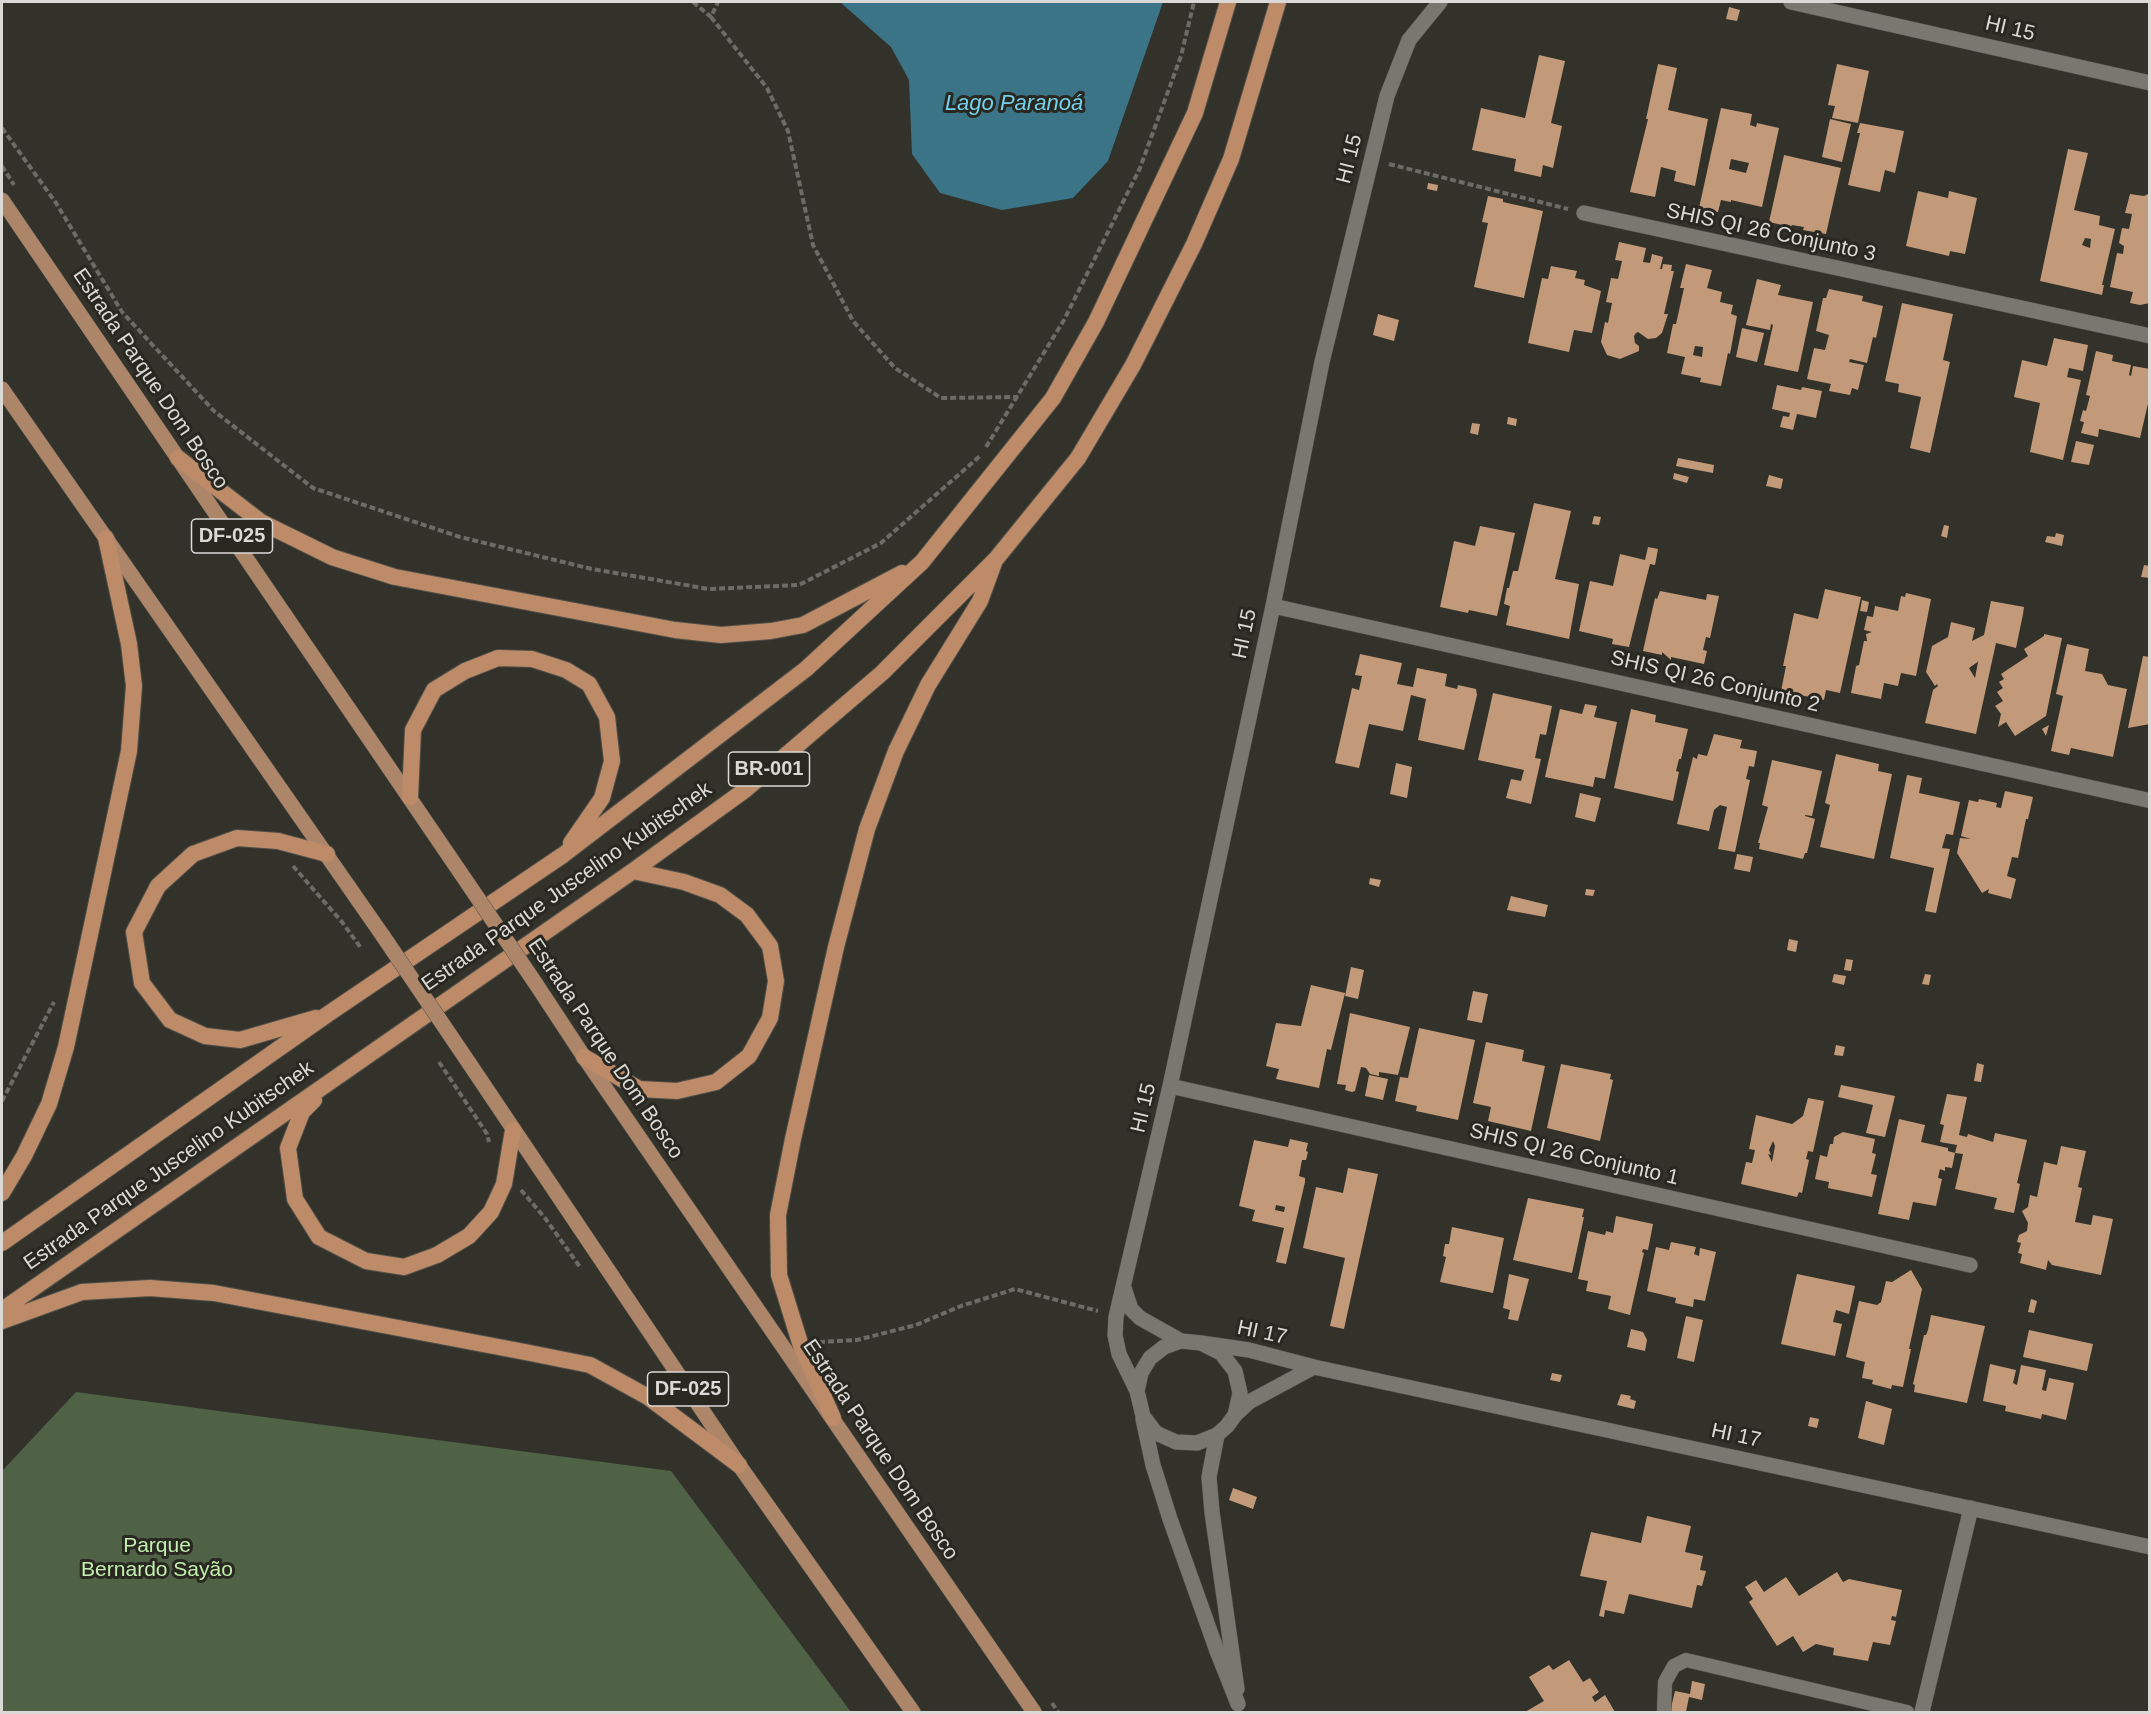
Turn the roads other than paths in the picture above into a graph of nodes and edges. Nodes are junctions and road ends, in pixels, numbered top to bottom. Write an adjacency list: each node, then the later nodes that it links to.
1 (1228, 2): 13 (highway, Estrada Parque Juscelino Kubitschek / BR-001)
2 (1278, 2): 12 (highway, Estrada Parque Juscelino Kubitschek / BR-001)
3 (1440, 2): 14 (street, HI 15)
4 (1791, 2): 5 (street, HI 15)
5 (2150, 82)
6 (2, 200): 10 (main road, Estrada Parque Dom Bosco / DF-025)
7 (1584, 213): 8 (street, SHIS QI 26 Conjunto 3)
8 (2150, 336)
9 (2, 389): 11 (main road, DF-025)
10 (178, 458): 13 (highway); 15 (main road, Estrada Parque Dom Bosco / DF-025)
11 (106, 538): 17 (main road, DF-025); 25 (highway)
12 (996, 558): 19 (highway, Estrada Parque Juscelino Kubitschek / BR-001); 37 (highway)
13 (922, 562): 18 (highway, Estrada Parque Juscelino Kubitschek / BR-001)
14 (1273, 606): 16 (street, SHIS QI 26 Conjunto 2); 23 (street, HI 15)
15 (410, 796): 18 (highway); 21 (main road, Estrada Parque Dom Bosco / DF-025, bridge)
16 (2147, 800)
17 (327, 854): 20 (highway); 24 (main road, DF-025, bridge)
18 (563, 855): 20 (highway, Estrada Parque Juscelino Kubitschek / BR-001)
19 (633, 871): 21 (highway); 22 (highway, Estrada Parque Juscelino Kubitschek / BR-001)
20 (328, 1014): 26 (highway, Estrada Parque Juscelino Kubitschek / BR-001)
21 (584, 1057): 37 (main road, Estrada Parque Dom Bosco / DF-025)
22 (346, 1069): 24 (highway); 29 (highway, Estrada Parque Juscelino Kubitschek / BR-001)
23 (1170, 1086): 27 (street, SHIS QI 26 Conjunto 1); 28 (street, HI 15)
24 (513, 1130): 39 (main road, DF-025)
25 (2, 1194)
26 (2, 1243)
27 (1970, 1265)
28 (1124, 1288): 31 (street); 34 (street, HI 15)
29 (2, 1310)
30 (2, 1321): 39 (highway)
31 (1181, 1341): 32 (street); 34 (street)
32 (1201, 1343): 33 (street, HI 17); 35 (street)
33 (1314, 1367): 35 (street, HI 17); 40 (street, HI 17)
34 (1137, 1391): 36 (street)
35 (1235, 1415): 38 (street)
36 (1143, 1416): 38 (street); 42 (street)
37 (833, 1418): 44 (main road, Estrada Parque Dom Bosco / DF-025)
38 (1217, 1435): 42 (street)
39 (739, 1464): 43 (main road, DF-025)
40 (1971, 1508): 41 (street, HI 17); 47 (street)
41 (2150, 1547)
42 (1239, 1708)
43 (913, 1713)
44 (1034, 1713)
45 (1664, 1713): 46 (lane)
46 (1907, 1713)
47 (1922, 1713)

